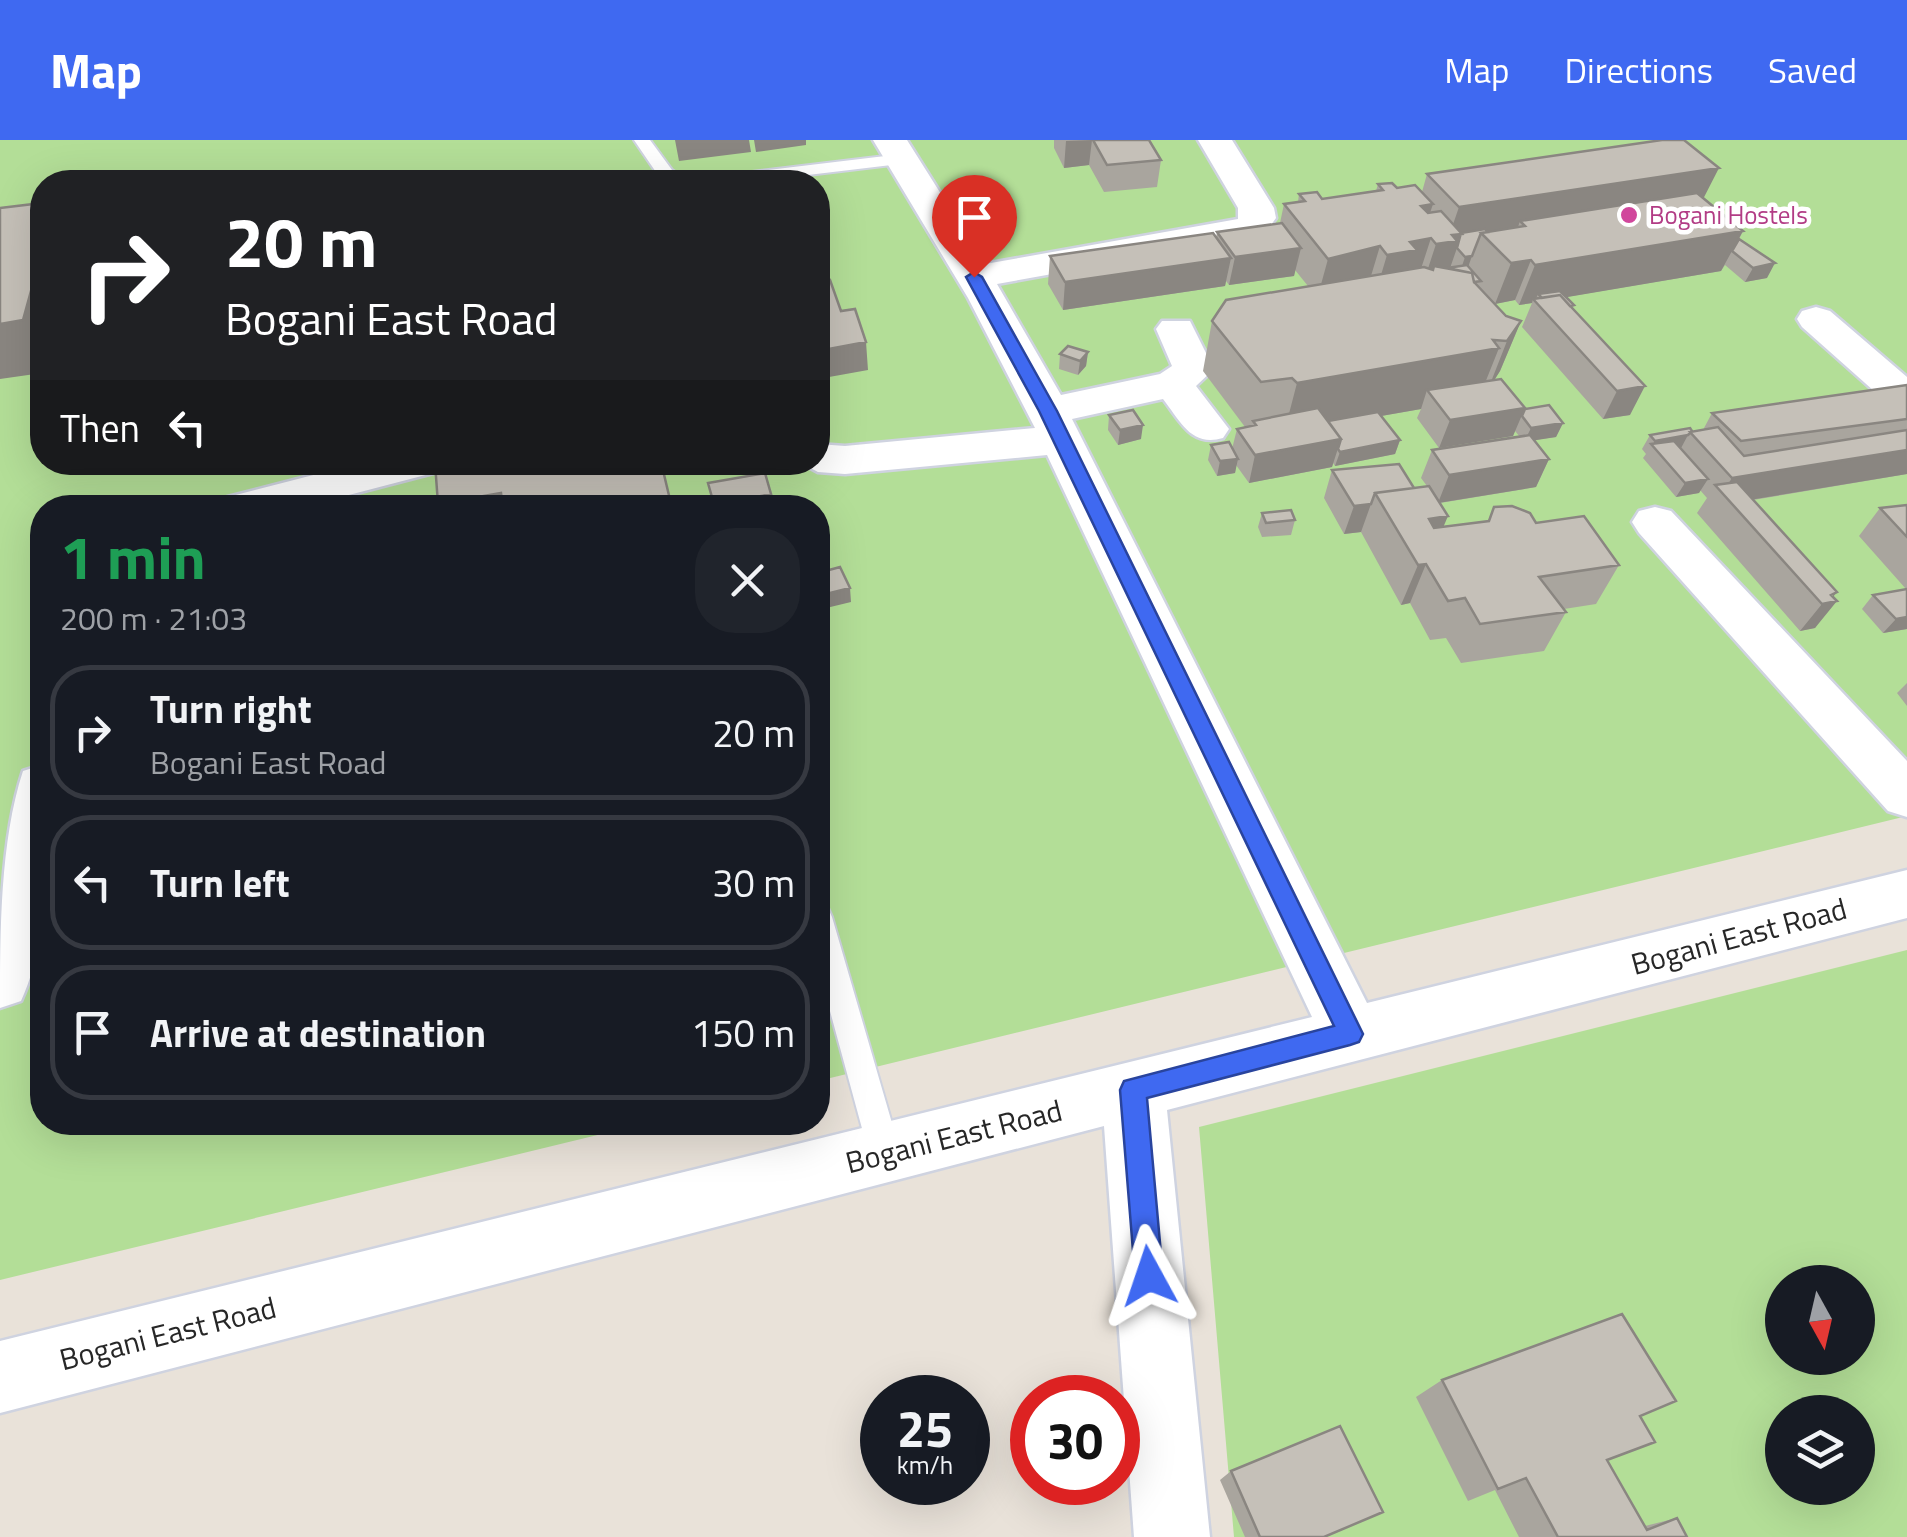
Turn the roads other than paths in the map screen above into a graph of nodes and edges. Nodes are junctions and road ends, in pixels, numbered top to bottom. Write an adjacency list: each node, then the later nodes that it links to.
1 (642, 140): 4 (lane)
2 (1215, 140): 6 (street)
3 (896, 150): 5 (lane); 6 (street)
4 (663, 170)
5 (780, 170)
6 (974, 277): 11 (street)
7 (1816, 319): 10 (street)
8 (1176, 329): 9 (street)
9 (1173, 384): 11 (street); 12 (street)
10 (1907, 398)
11 (1055, 426): 13 (street); 22 (street)
12 (1208, 429)
13 (830, 459)
14 (371, 475): 15 (street)
15 (291, 495)
16 (1656, 522): 17 (street)
17 (1907, 796)
18 (30, 842): 21 (street)
19 (1907, 894): 22 (street, Bogani East Road)
20 (830, 960): 24 (lane)
21 (0, 982)
22 (1350, 1034): 23 (street, Bogani East Road)
23 (1133, 1090): 24 (street, Bogani East Road); 26 (street)
24 (885, 1154): 25 (street, Bogani East Road)
25 (0, 1377)
26 (1172, 1537)

